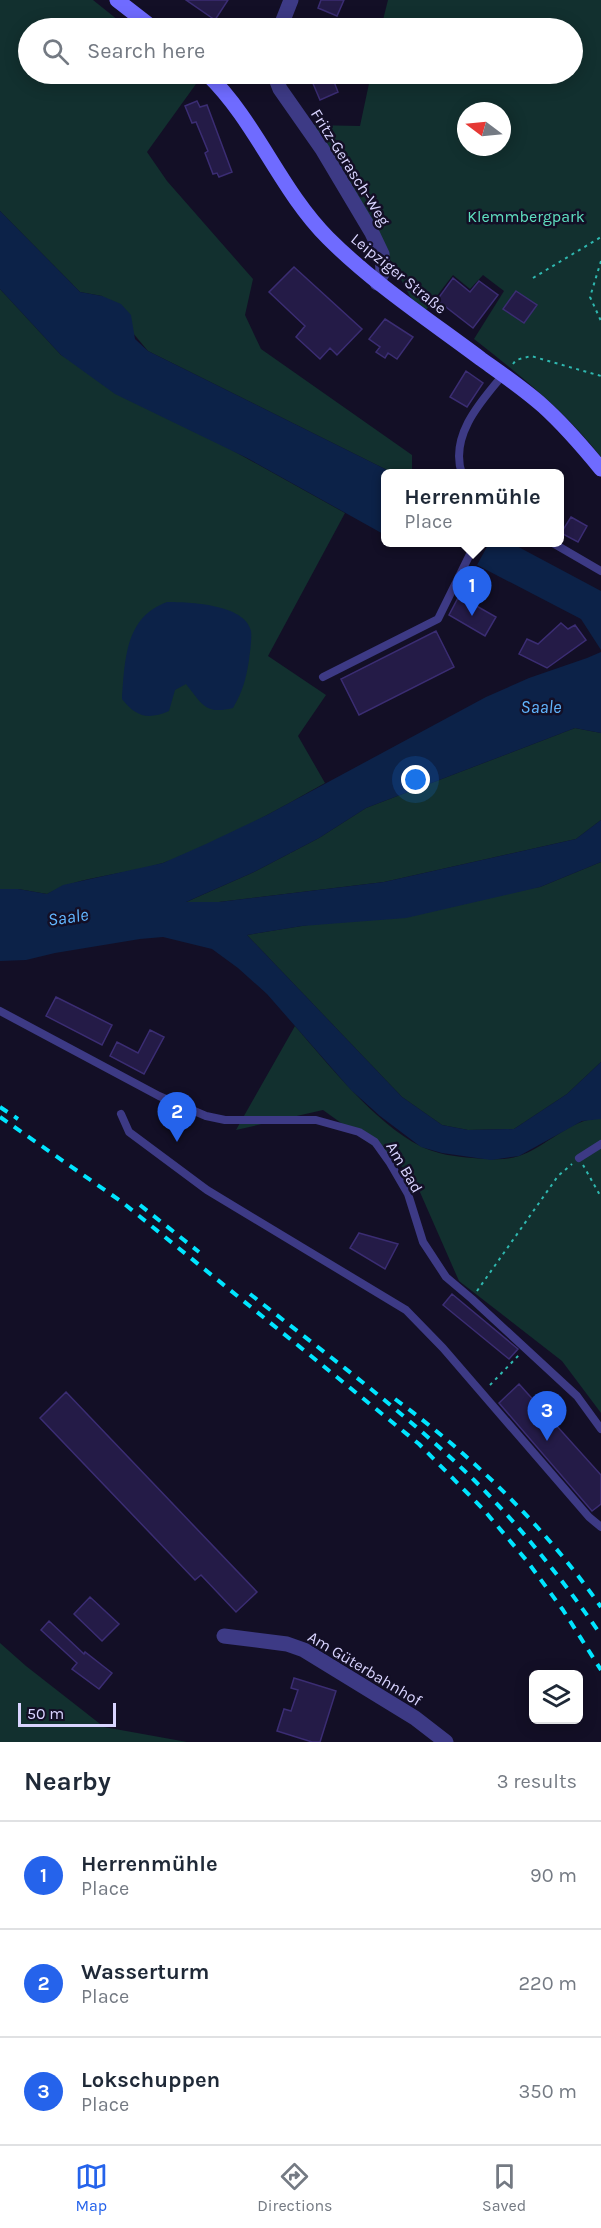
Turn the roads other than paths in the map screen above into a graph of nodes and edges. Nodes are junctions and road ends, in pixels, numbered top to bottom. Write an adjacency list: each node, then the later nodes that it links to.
1 (117, 0): 3 (street)
2 (291, 0): 4 (street)
3 (140, 18)
4 (284, 18)
5 (218, 84): 7 (street, Leipziger Straße)
6 (278, 84): 7 (street, Fritz-Gerasch-Weg)
7 (377, 283): 8 (street, Leipziger Straße)
8 (503, 375): 9 (lane); 10 (street, Leipziger Straße)
9 (461, 469)
10 (601, 469)
11 (474, 547): 14 (lane)
12 (558, 547): 13 (lane)
13 (601, 571)
14 (323, 677)
15 (0, 1011): 19 (lane, Am Bad)
16 (121, 1114): 20 (lane)
17 (601, 1144): 18 (lane)
18 (579, 1158)
19 (601, 1429)
20 (601, 1527)
21 (224, 1636): 22 (street, Am Güterbahnhof)
22 (446, 1742)

